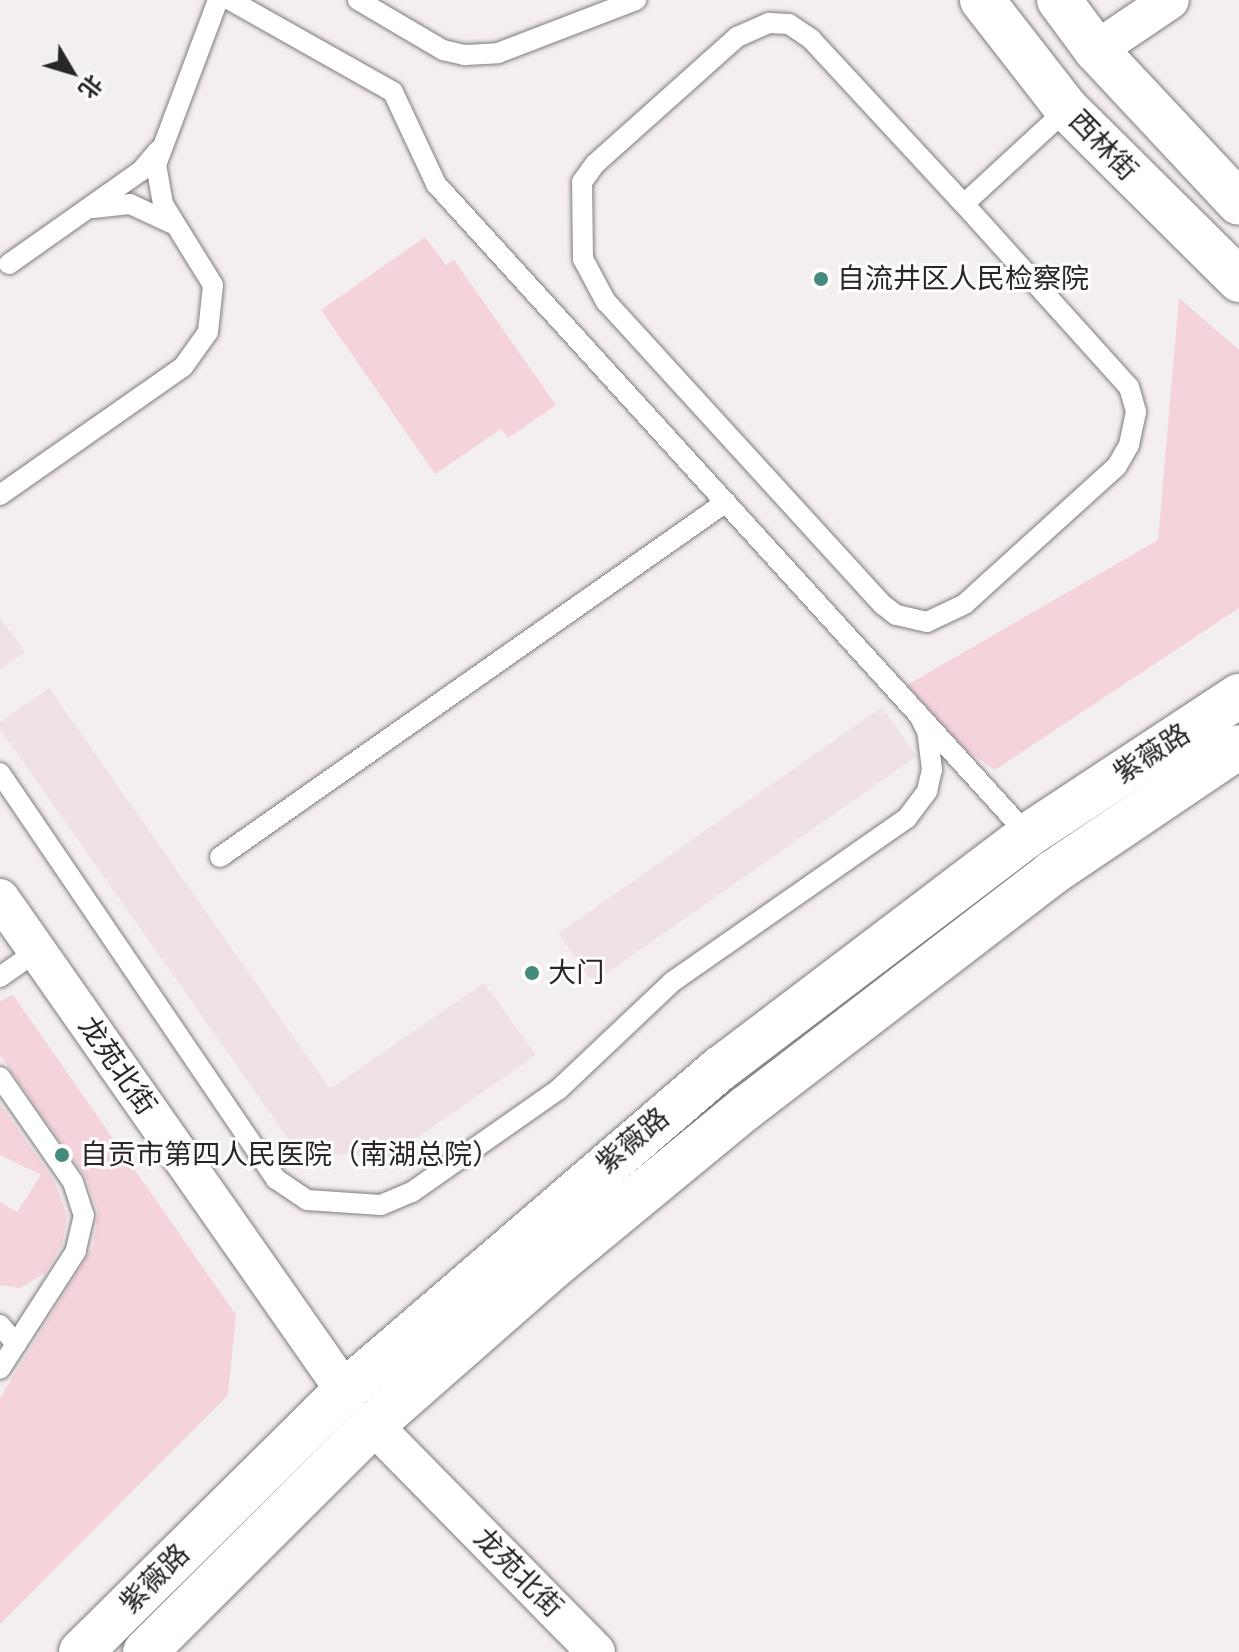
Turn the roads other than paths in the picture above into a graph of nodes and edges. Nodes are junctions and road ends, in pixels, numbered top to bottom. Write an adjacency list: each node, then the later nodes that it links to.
1 (218, 0): 9 (lane)
2 (230, 0): 17 (lane)
3 (358, 0): 4 (lane)
4 (636, 0)
5 (982, 0): 8 (main road, 西林街)
6 (1170, 0): 7 (street)
7 (1081, 18): 10 (main road, 西林街)
8 (1067, 109): 11 (lane); 15 (main road, 西林街)
9 (160, 147): 12 (lane); 13 (lane)
10 (1239, 203)
11 (964, 204): 11 (lane)
12 (82, 213): 13 (lane); 14 (lane)
13 (176, 226): 16 (lane)
14 (9, 264)
15 (1239, 280)
16 (0, 495)
17 (726, 502): 19 (lane); 23 (lane)
18 (1239, 696): 22 (main road, 紫薇路)
19 (919, 715): 21 (lane); 22 (lane)
20 (1239, 747): 32 (main road, 紫薇路)
21 (0, 773)
22 (1028, 835): 31 (main road, 紫薇路)
23 (220, 857)
24 (0, 898): 25 (street, 龙苑北街)
25 (37, 951): 26 (lane); 31 (street, 龙苑北街)
26 (0, 977)
27 (0, 1077): 29 (lane)
28 (0, 1325): 29 (lane)
29 (16, 1344): 30 (lane)
30 (0, 1369)
31 (345, 1391): 33 (main road, 紫薇路)
32 (373, 1425): 34 (main road, 紫薇路); 35 (street, 龙苑北街)
33 (81, 1652)
34 (145, 1652)
35 (596, 1652)

